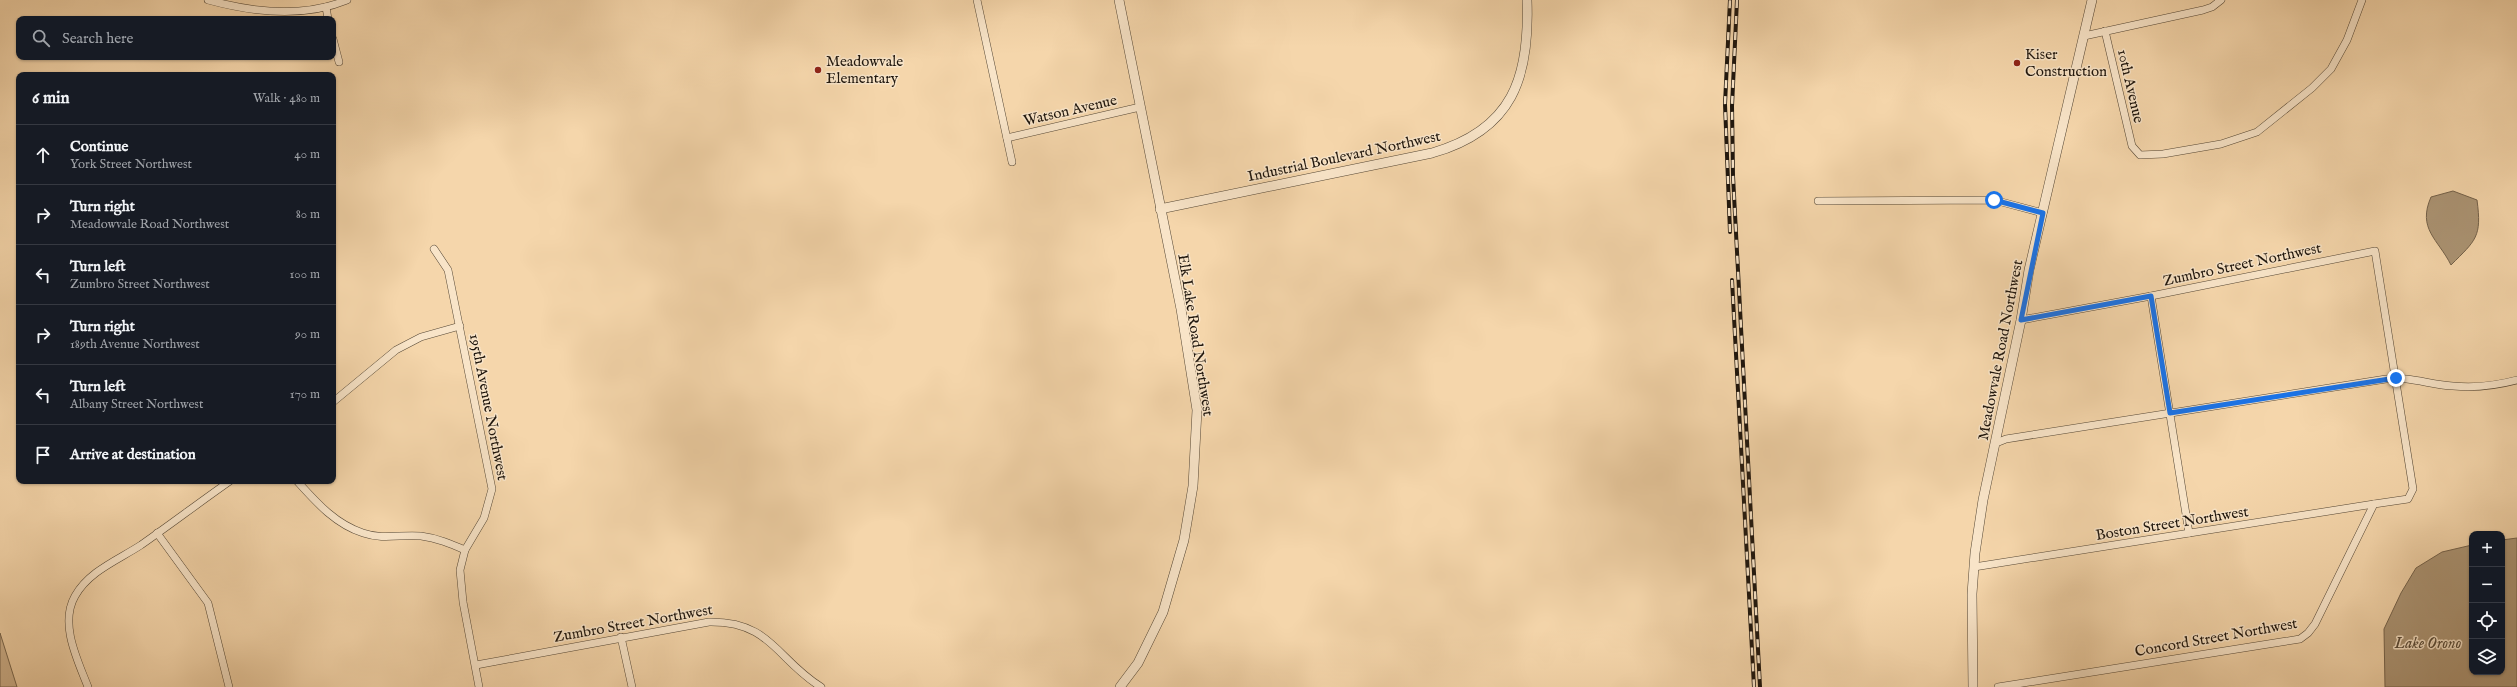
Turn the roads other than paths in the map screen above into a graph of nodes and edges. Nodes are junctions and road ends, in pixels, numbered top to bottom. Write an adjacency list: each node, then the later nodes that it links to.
1 (208, 0): 9 (street)
2 (347, 0): 9 (street)
3 (977, 0): 16 (street)
4 (1119, 0): 15 (street, Elk Lake Road Northwest)
5 (1527, 0): 19 (street, Industrial Boulevard Northwest)
6 (2092, 0): 12 (street, Meadowvale Road Northwest)
7 (2220, 0): 11 (street)
8 (2362, 0): 11 (street, 10th Avenue)
9 (326, 7): 10 (street)
10 (328, 16)
11 (2105, 31): 12 (street)
12 (2084, 36): 20 (street, Meadowvale Road Northwest)
13 (336, 50): 14 (street)
14 (339, 62)
15 (1140, 107): 16 (street, Watson Avenue); 19 (street, Elk Lake Road Northwest)
16 (1007, 138): 17 (street)
17 (1012, 162)
18 (1818, 201): 20 (street)
19 (1160, 209): 44 (street, Elk Lake Road Northwest)
20 (2043, 213): 23 (street, Meadowvale Road Northwest)
21 (434, 249): 24 (street, 195th Avenue Northwest)
22 (2151, 296): 23 (street, Zumbro Street Northwest); 25 (street, Zumbro Street Northwest); 28 (street)
23 (2021, 320): 29 (street, Meadowvale Road Northwest)
24 (460, 326): 27 (street); 35 (street, 195th Avenue Northwest)
25 (2396, 378): 26 (street); 28 (street); 32 (street)
26 (2517, 380)
27 (336, 400)
28 (2170, 413): 29 (street); 34 (street)
29 (1996, 443): 36 (street, Meadowvale Road Northwest)
30 (226, 484): 33 (street)
31 (300, 484): 35 (street)
32 (2374, 504): 34 (street, Boston Street Northwest); 46 (street, Concord Street Northwest)
33 (157, 533): 39 (street); 40 (street)
34 (2189, 533): 36 (street, Boston Street Northwest)
35 (465, 550): 38 (street, 195th Avenue Northwest)
36 (1974, 567): 45 (street, Meadowvale Road Northwest)
37 (621, 637): 38 (street, Zumbro Street Northwest); 42 (street); 43 (street, Zumbro Street Northwest)
38 (476, 665): 41 (street, 195th Avenue Northwest)
39 (88, 687)
40 (230, 687)
41 (479, 687)
42 (632, 687)
43 (821, 687)
44 (1120, 687)
45 (1973, 687)
46 (1998, 687)

